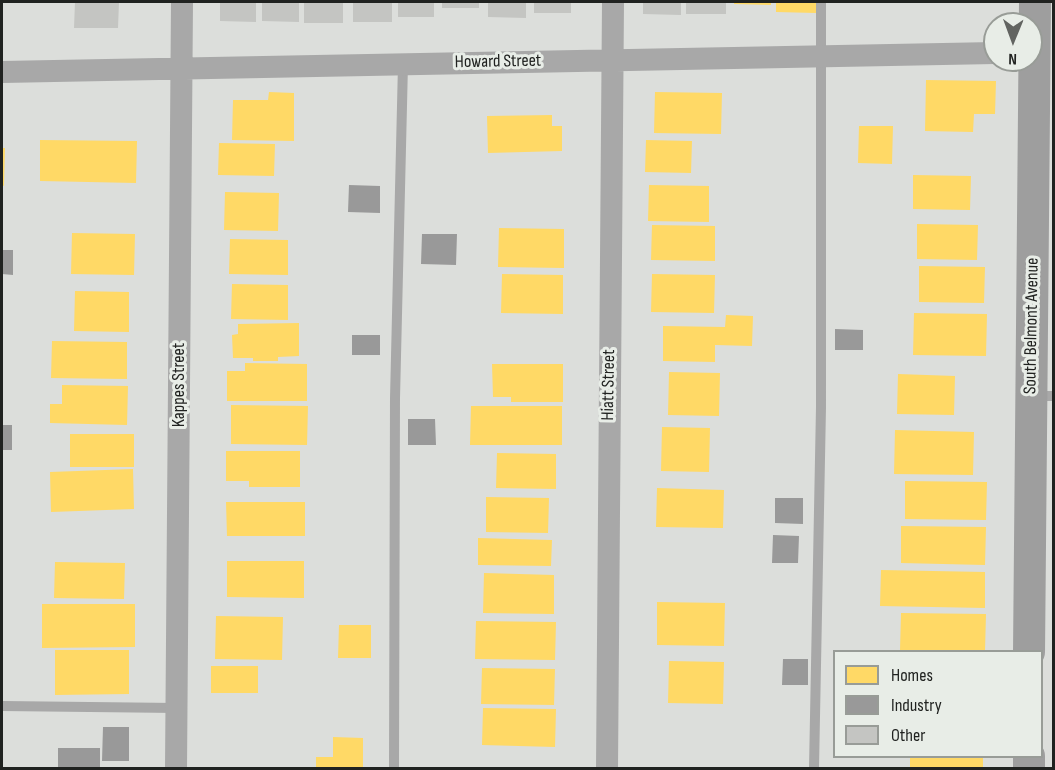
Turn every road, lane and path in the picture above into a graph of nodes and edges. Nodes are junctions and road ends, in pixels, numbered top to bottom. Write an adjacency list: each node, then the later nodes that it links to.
1 (182, 2): 8 (street, Kappes Street)
2 (613, 2): 6 (street, Hiatt Street)
3 (821, 2): 5 (lane)
4 (983, 53): 5 (street, Howard Street)
5 (821, 56): 6 (street, Howard Street); 18 (lane)
6 (612, 60): 7 (street, Howard Street); 17 (street, Hiatt Street)
7 (403, 64): 8 (street, Howard Street); 16 (lane)
8 (181, 68): 9 (street, Howard Street); 14 (street, Kappes Street)
9 (2, 72)
10 (1034, 72): 11 (main road, South Belmont Avenue)
11 (1043, 396): 12 (main road, South Belmont Avenue)
12 (1029, 650)
13 (2, 706): 14 (lane)
14 (177, 708): 15 (street, Kappes Street)
15 (176, 768)
16 (394, 768)
17 (607, 768)
18 (814, 768)

